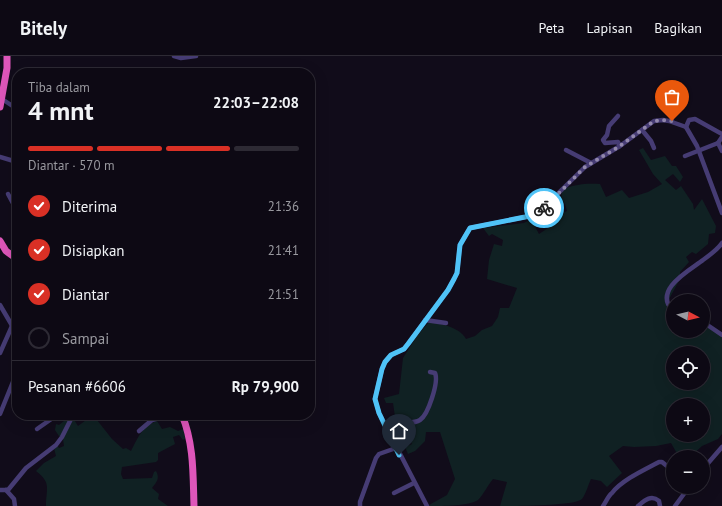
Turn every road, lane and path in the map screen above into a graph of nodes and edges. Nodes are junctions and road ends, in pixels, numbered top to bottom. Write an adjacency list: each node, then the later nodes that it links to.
1 (7, 56): 4 (highway)
2 (174, 56): 3 (street)
3 (196, 56)
4 (1, 103): 5 (street)
5 (12, 107)
6 (670, 108): 8 (street)
7 (618, 116): 14 (street)
8 (672, 121): 9 (street); 10 (street)
9 (686, 127): 11 (street); 17 (street)
10 (642, 130): 14 (street); 15 (street)
11 (722, 134)
12 (722, 137): 13 (street)
13 (718, 143): 17 (street); 18 (street)
14 (620, 146): 22 (street)
15 (654, 148)
16 (566, 150): 22 (street)
17 (699, 151): 19 (street); 25 (street)
18 (722, 151)
19 (685, 156)
20 (0, 158): 21 (street)
21 (12, 161)
22 (591, 163): 31 (street)
23 (8, 194): 24 (street)
24 (12, 201)
25 (722, 213)
26 (0, 241): 28 (highway)
27 (722, 243): 29 (street)
28 (12, 255)
29 (669, 294)
30 (0, 305): 33 (street)
31 (425, 320): 32 (street); 46 (street)
32 (446, 323)
33 (12, 326): 36 (street)
34 (710, 327): 35 (street)
35 (722, 335)
36 (0, 351)
37 (430, 372): 46 (street)
38 (12, 384): 39 (street)
39 (0, 414)
40 (50, 420): 44 (street)
41 (70, 420): 53 (street)
42 (152, 420): 45 (street)
43 (184, 420): 57 (highway)
44 (36, 429)
45 (138, 430)
46 (391, 437): 48 (street)
47 (722, 447): 49 (street)
48 (396, 448): 51 (street); 58 (street)
49 (710, 461)
50 (666, 466): 60 (street)
51 (414, 483): 54 (street); 59 (street)
52 (0, 490): 53 (street)
53 (6, 490): 56 (street)
54 (394, 493)
55 (684, 494): 63 (street)
56 (15, 506)
57 (194, 506)
58 (360, 506)
59 (427, 506)
60 (603, 506)
61 (638, 506): 62 (street)
62 (660, 506)
63 (675, 506)

